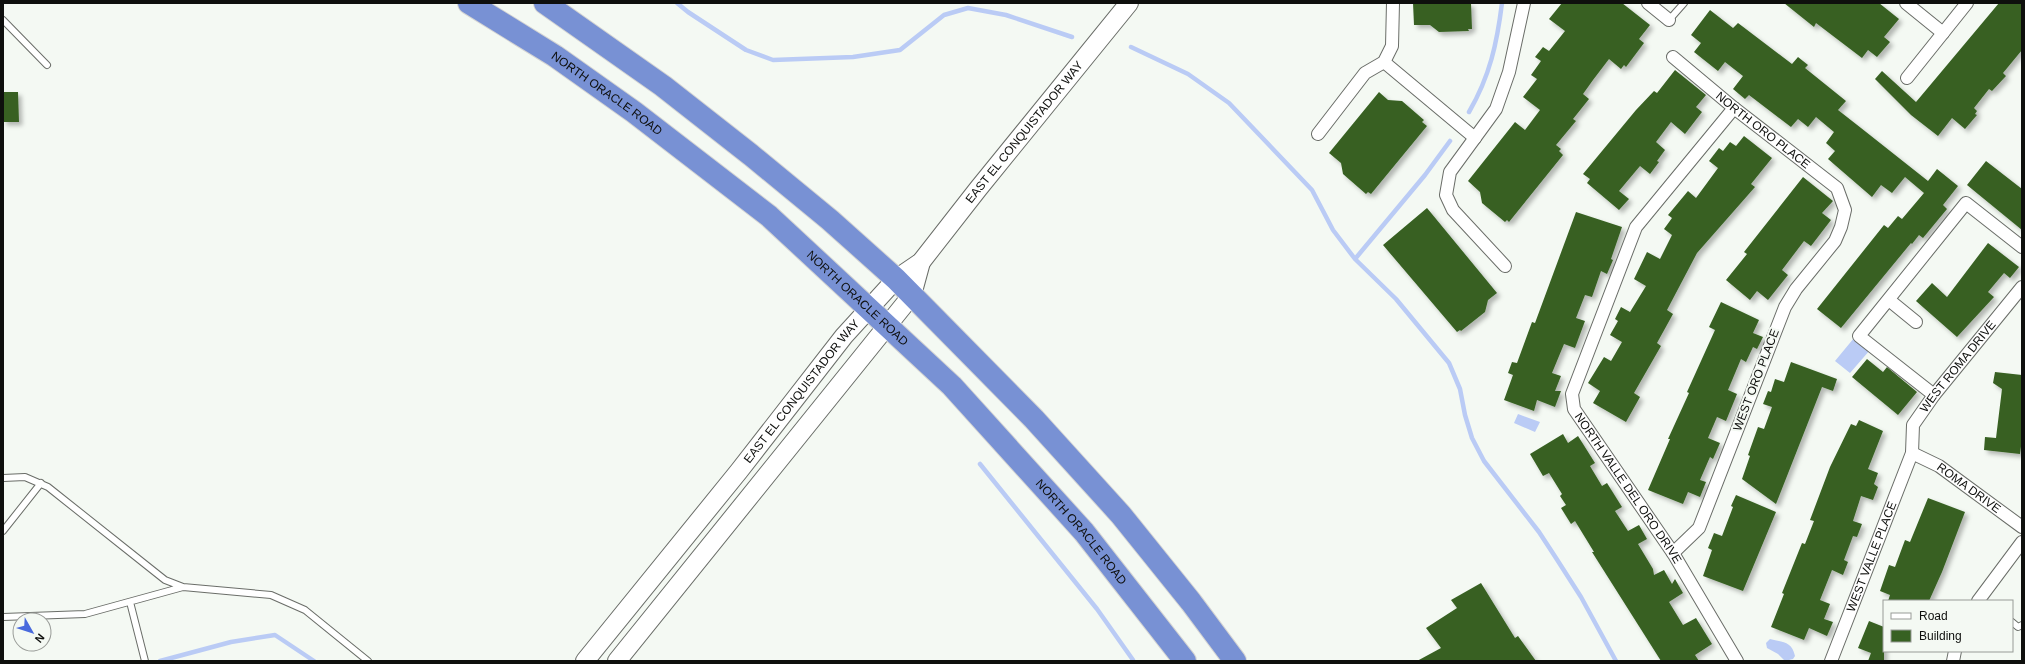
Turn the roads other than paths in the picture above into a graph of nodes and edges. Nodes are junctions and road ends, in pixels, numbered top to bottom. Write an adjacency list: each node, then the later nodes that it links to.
1 (469, 3): 28 (highway, NORTH ORACLE ROAD)
2 (1129, 3): 22 (street, EAST EL CONQUISTADOR WAY)
3 (1393, 3): 14 (street)
4 (1524, 3): 19 (street)
5 (1648, 3): 11 (street)
6 (1684, 3): 11 (lane)
7 (1906, 3): 12 (street)
8 (1967, 3): 12 (street)
9 (554, 7): 24 (highway)
10 (3, 20): 15 (lane)
11 (1669, 20)
12 (1943, 33): 16 (street)
13 (1673, 57): 17 (street, NORTH ORO PLACE)
14 (1384, 62): 18 (street); 19 (street)
15 (47, 65)
16 (1907, 78)
17 (1734, 108): 20 (street, NORTH ORO PLACE); 40 (street, NORTH VALLE DEL ORO DRIVE)
18 (1318, 134)
19 (1475, 138): 23 (street)
20 (1845, 210): 40 (street, WEST ORO PLACE)
21 (2022, 247): 27 (street)
22 (922, 262): 24 (street, EAST EL CONQUISTADOR WAY); 26 (street, EAST EL CONQUISTADOR WAY)
23 (1505, 266)
24 (896, 279): 26 (highway); 28 (street, EAST EL CONQUISTADOR WAY)
25 (2022, 288): 31 (street, WEST ROMA DRIVE)
26 (912, 295): 30 (street, EAST EL CONQUISTADOR WAY); 50 (highway)
27 (1888, 300): 29 (street); 31 (street)
28 (869, 309): 30 (highway, NORTH ORACLE ROAD); 33 (street, EAST EL CONQUISTADOR WAY)
29 (1916, 322)
30 (887, 326): 36 (street, EAST EL CONQUISTADOR WAY); 45 (highway, NORTH ORACLE ROAD)
31 (1934, 395): 32 (street, WEST ROMA DRIVE)
32 (1912, 453): 37 (street, ROMA DRIVE); 52 (street, WEST VALLE PLACE)
33 (739, 471): 36 (street); 48 (street, EAST EL CONQUISTADOR WAY)
34 (3, 478): 35 (lane)
35 (41, 483): 38 (lane); 41 (lane)
36 (759, 485): 49 (street, EAST EL CONQUISTADOR WAY)
37 (2022, 527)
38 (3, 532)
39 (2022, 542): 42 (street)
40 (1673, 553): 51 (street, NORTH VALLE DEL ORO DRIVE)
41 (183, 587): 43 (lane); 47 (lane)
42 (1980, 600)
43 (130, 602): 44 (lane); 46 (lane)
44 (3, 617)
45 (1180, 660)
46 (145, 661)
47 (368, 661)
48 (585, 661)
49 (617, 661)
50 (1235, 661)
51 (1737, 661)
52 (1831, 661)

